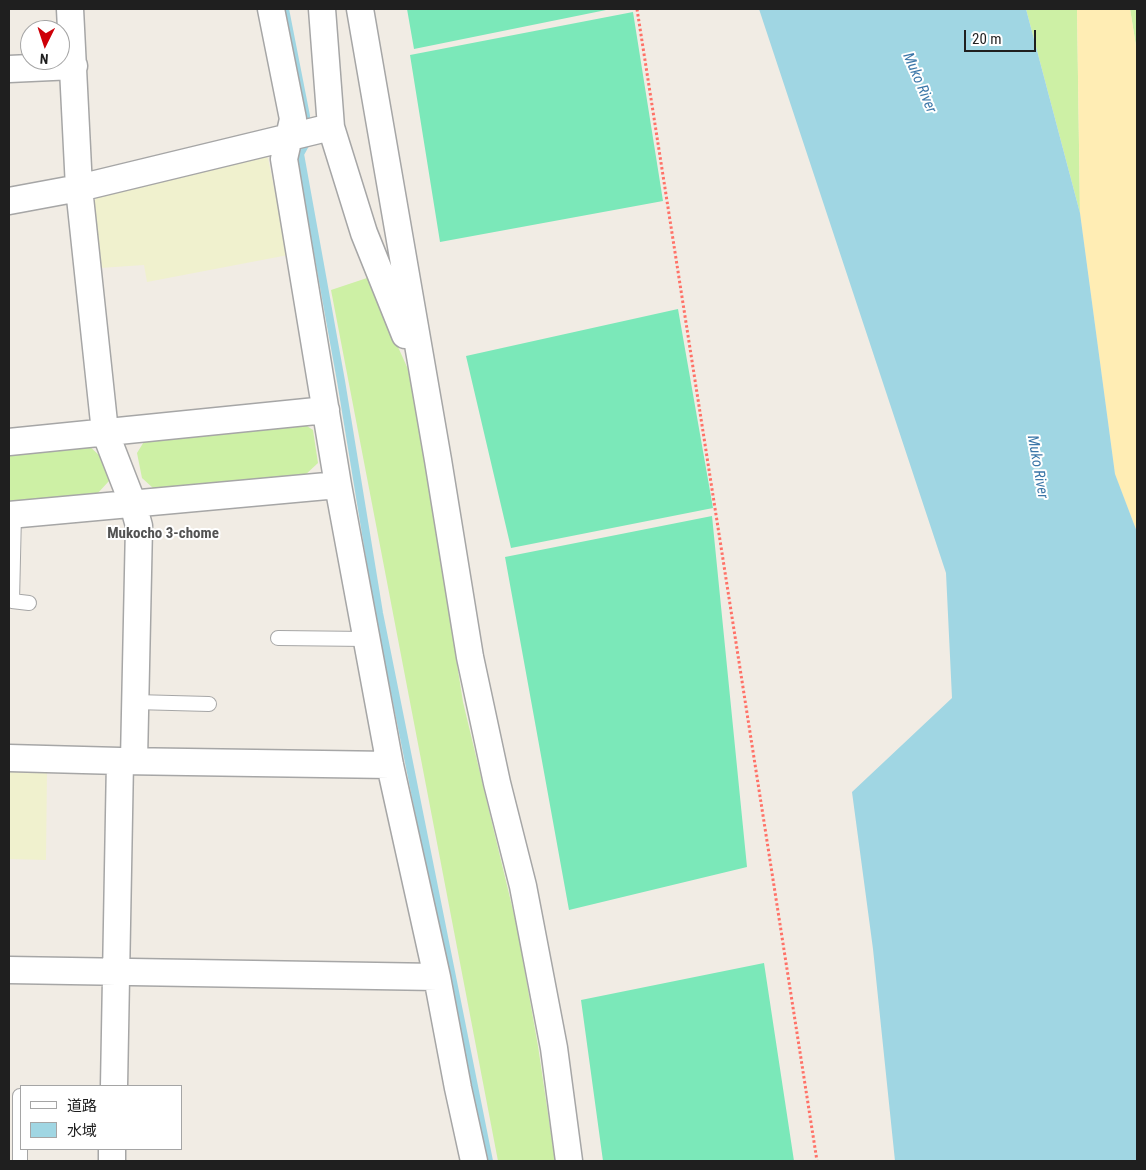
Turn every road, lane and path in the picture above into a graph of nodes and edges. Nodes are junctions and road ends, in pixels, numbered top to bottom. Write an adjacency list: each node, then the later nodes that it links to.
1 (70, 9): 6 (street)
2 (271, 9): 9 (street)
3 (322, 9): 8 (street)
4 (360, 9): 12 (street)
5 (637, 9): 35 (path)
6 (74, 66): 7 (street); 10 (street)
7 (9, 69)
8 (331, 127): 9 (street); 12 (street)
9 (289, 136): 10 (street); 13 (street)
10 (79, 188): 11 (street); 14 (street)
11 (9, 202)
12 (423, 373): 34 (street)
13 (326, 410): 14 (street); 16 (street)
14 (105, 432): 15 (street); 17 (street)
15 (9, 442)
16 (338, 485): 17 (street); 21 (street)
17 (133, 504): 18 (street); 22 (street)
18 (11, 514): 19 (lane)
19 (29, 602)
20 (278, 638): 21 (lane)
21 (367, 639): 26 (street)
22 (135, 702): 23 (lane); 25 (street)
23 (209, 704)
24 (9, 758): 25 (street)
25 (127, 760): 26 (street); 28 (street)
26 (390, 765): 29 (street)
27 (9, 970): 28 (street)
28 (117, 972): 29 (street); 30 (street)
29 (437, 977): 33 (street)
30 (114, 1085)
31 (20, 1096): 32 (lane)
32 (20, 1161)
33 (474, 1161)
34 (569, 1161)
35 (817, 1161)

